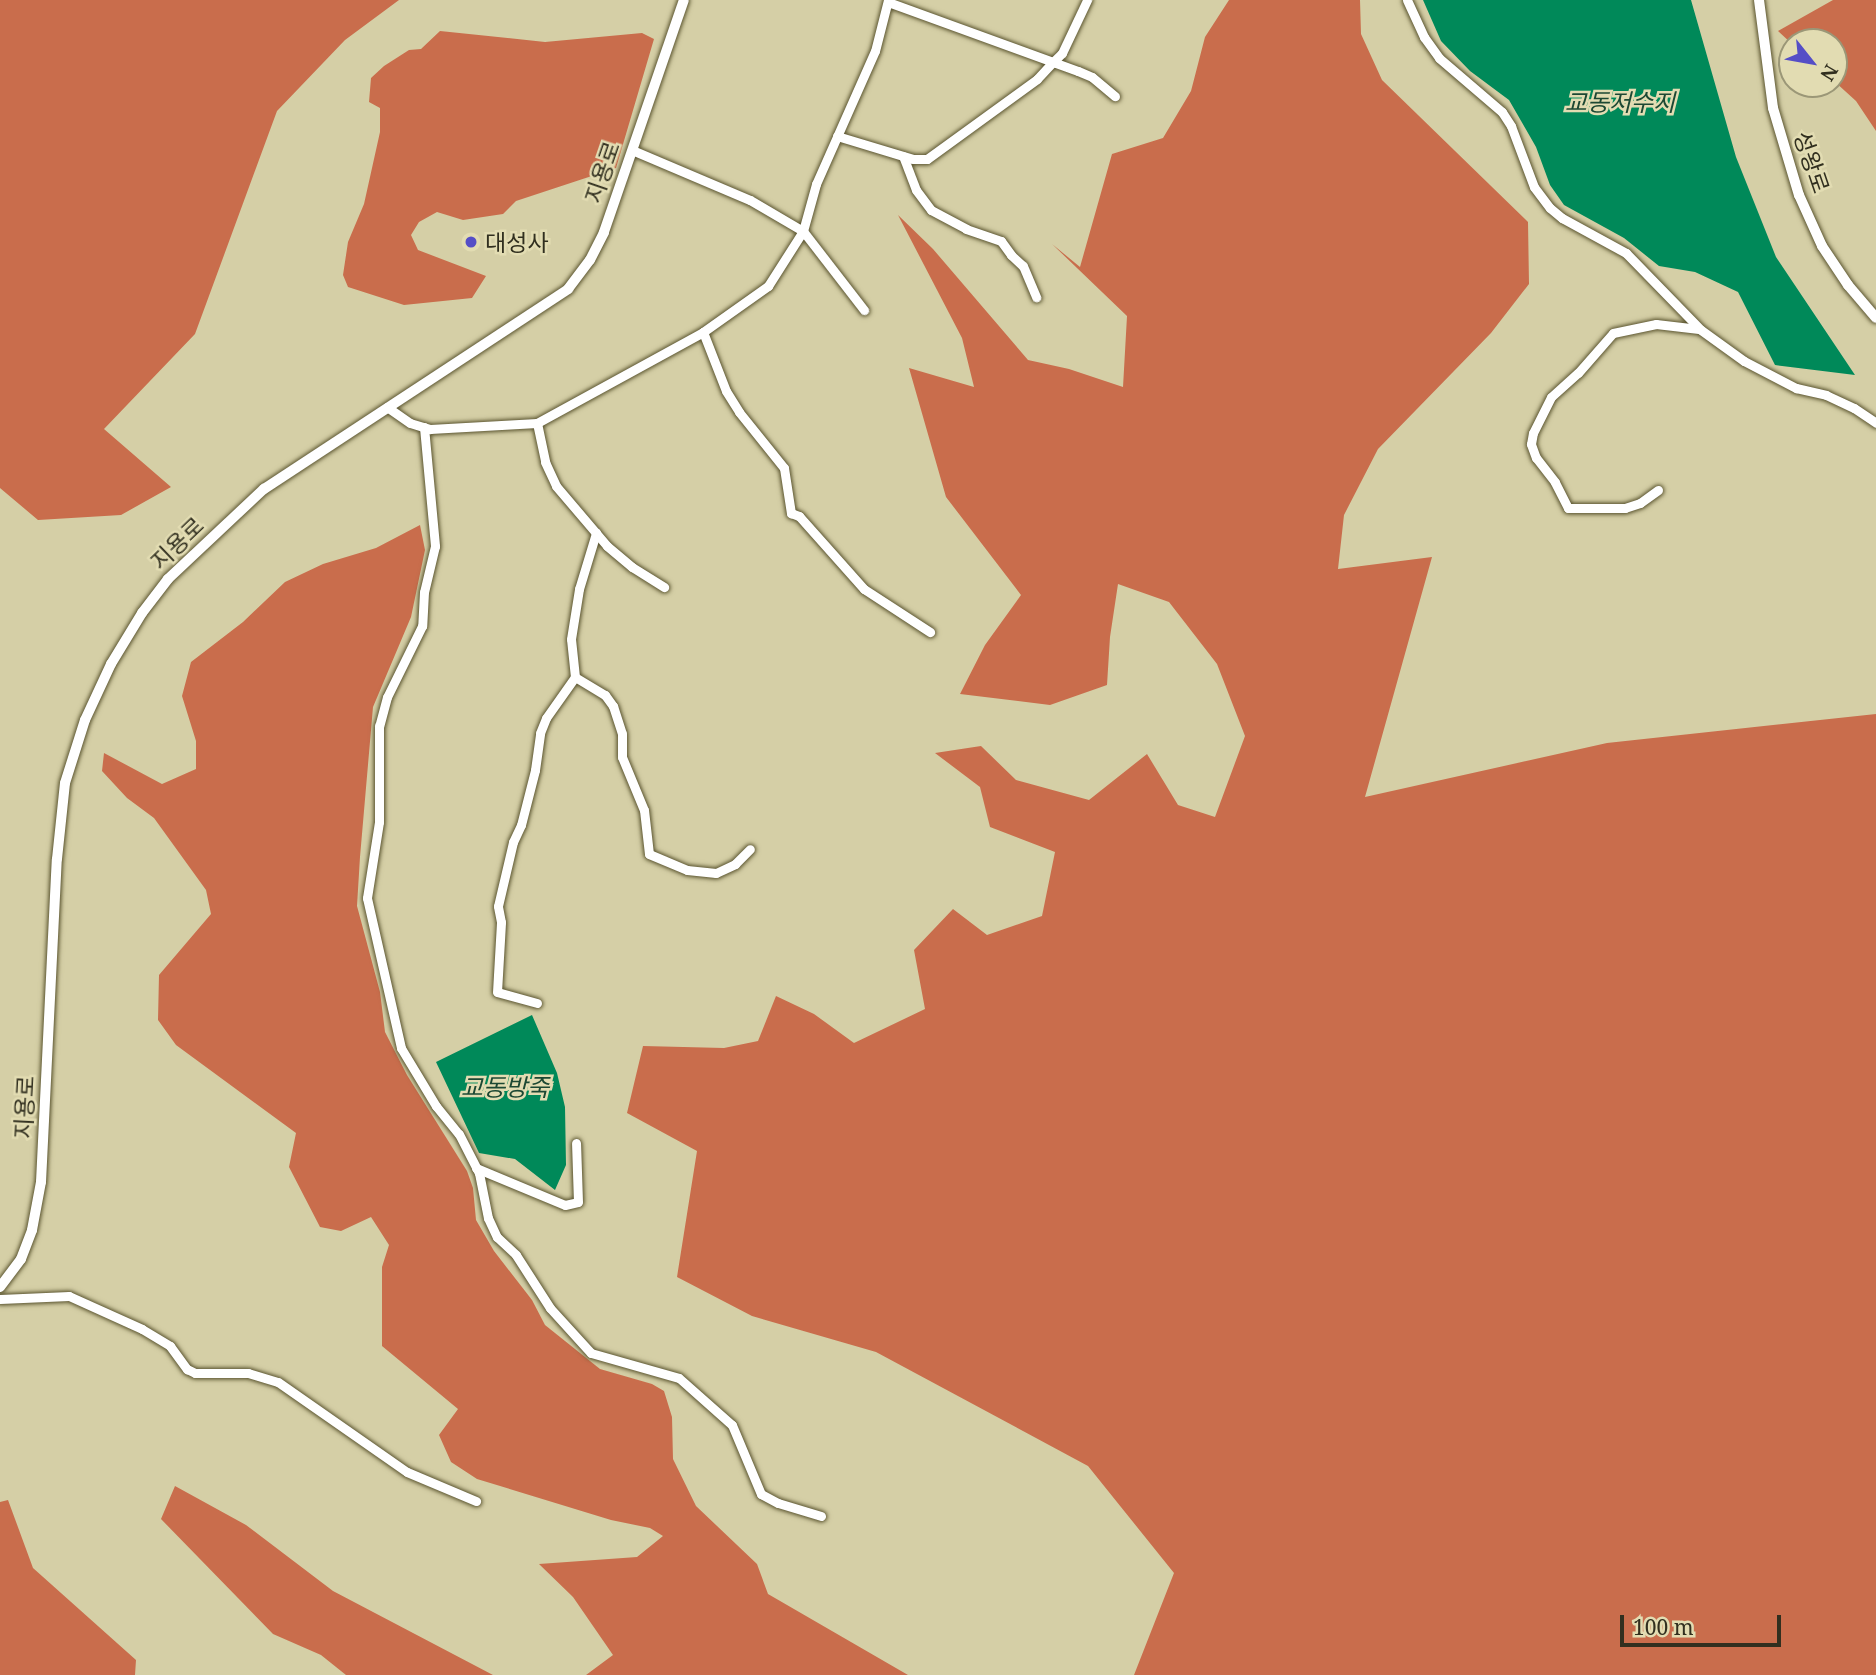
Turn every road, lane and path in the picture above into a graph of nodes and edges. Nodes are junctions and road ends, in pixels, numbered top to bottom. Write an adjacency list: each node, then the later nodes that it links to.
1 (684, 0): 9 (street, 지용로)
2 (1087, 0): 6 (street)
3 (1407, 0): 15 (street)
4 (1759, 0): 14 (street, 성왕로)
5 (888, 1): 6 (street); 8 (street)
6 (1053, 62): 7 (street); 10 (street)
7 (1115, 96)
8 (837, 136): 10 (street); 11 (street)
9 (632, 150): 11 (street); 17 (street, 지용로)
10 (903, 156): 12 (street)
11 (803, 231): 13 (street); 16 (street)
12 (1036, 297)
13 (864, 310)
14 (1876, 318)
15 (1701, 330): 19 (street); 21 (street)
16 (703, 332): 18 (street); 24 (street)
17 (387, 407): 20 (street); 30 (street, 지용로)
18 (537, 423): 20 (street); 22 (street)
19 (1876, 423)
20 (424, 427): 29 (street)
21 (1658, 489)
22 (596, 533): 23 (street); 25 (street)
23 (664, 587)
24 (930, 632)
25 (575, 677): 26 (street); 27 (street)
26 (750, 849)
27 (537, 1003)
28 (576, 1143): 29 (street)
29 (476, 1168): 33 (street)
30 (0, 1287)
31 (0, 1299): 32 (street)
32 (476, 1500)
33 (821, 1516)

